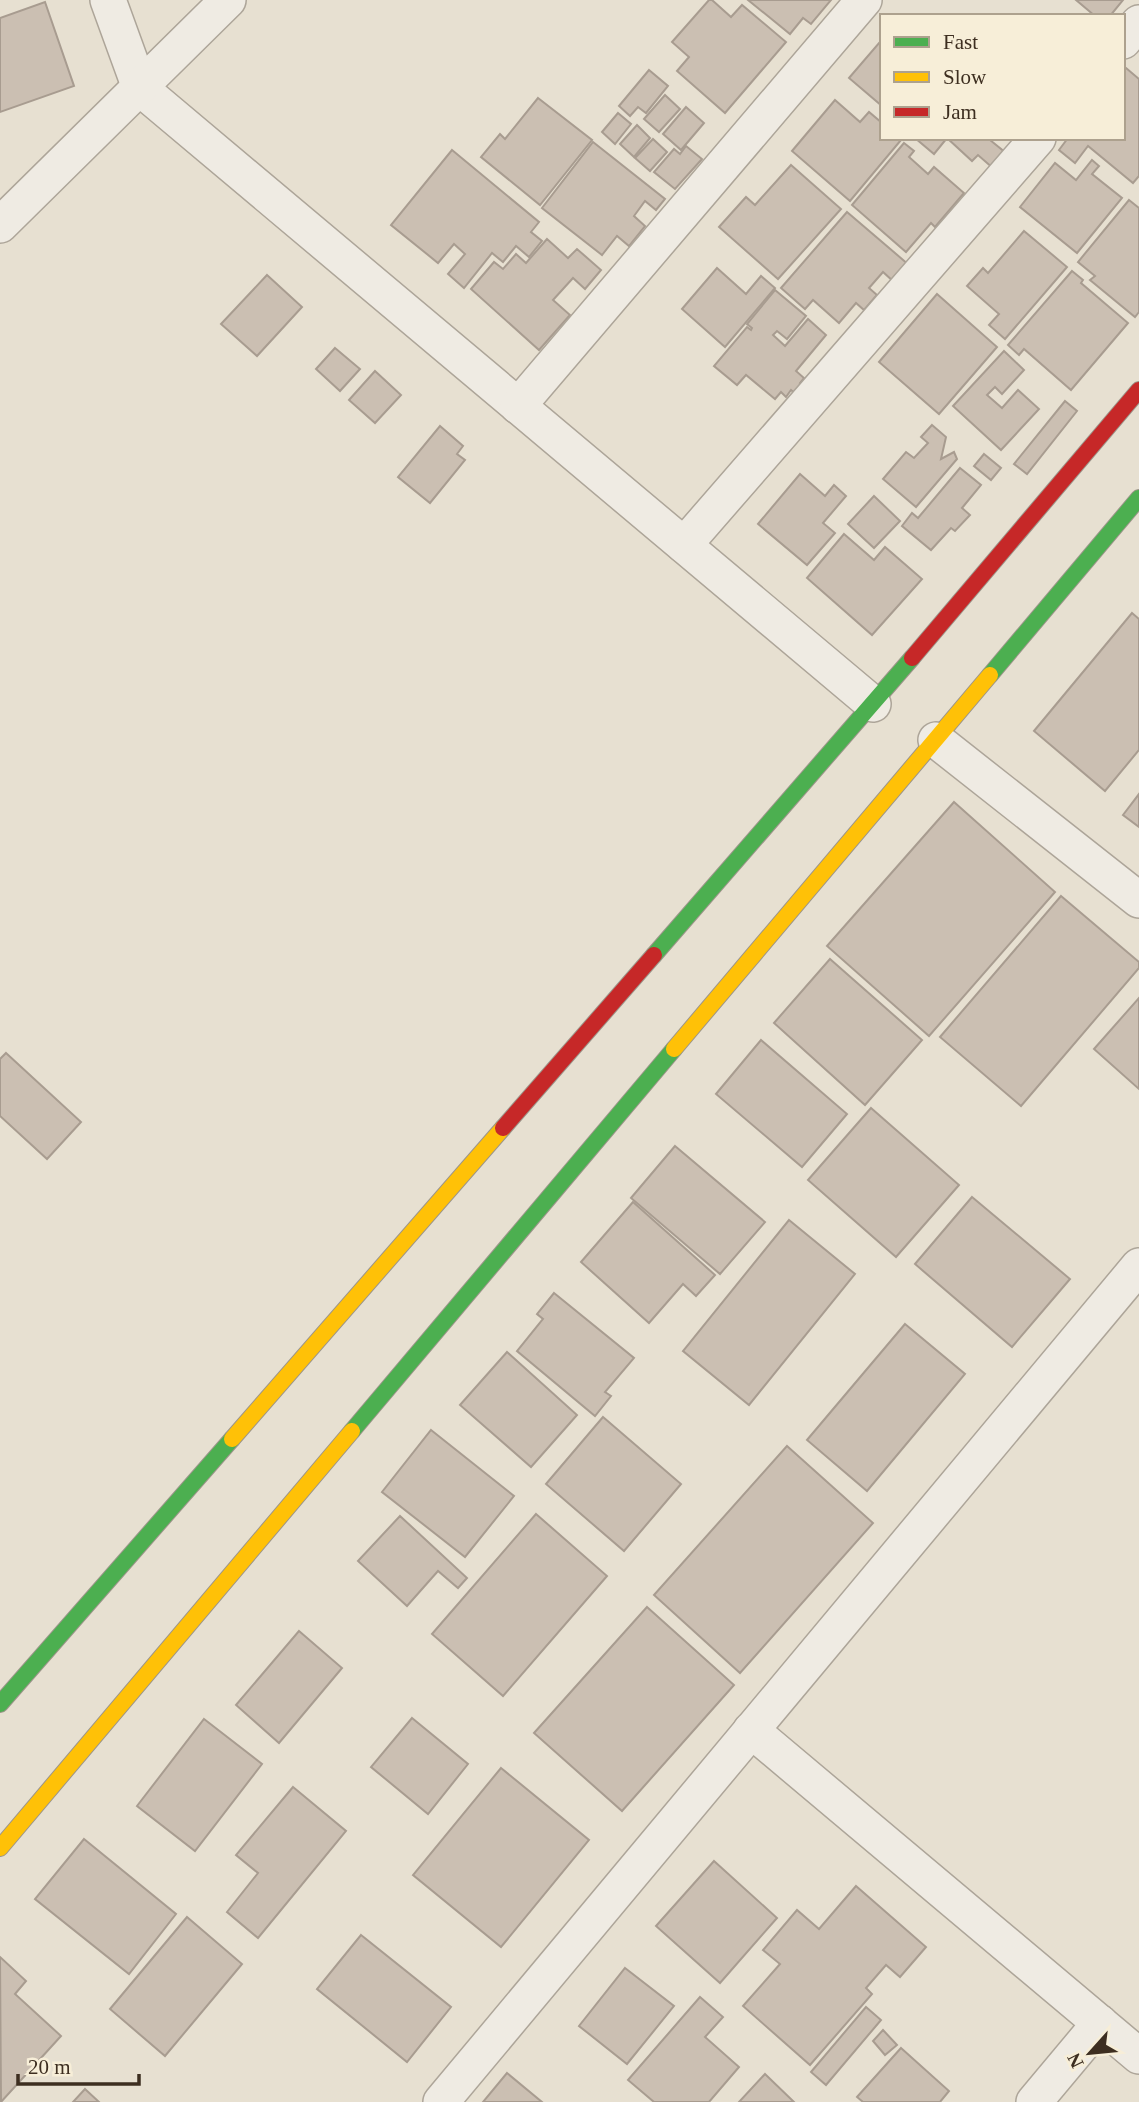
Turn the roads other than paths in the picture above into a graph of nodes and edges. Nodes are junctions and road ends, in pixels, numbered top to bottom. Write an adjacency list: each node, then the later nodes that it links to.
1 (108, 0): 6 (street)
2 (228, 0): 6 (street)
3 (864, 0): 10 (street)
4 (1139, 23): 5 (street)
5 (1125, 39)
6 (140, 88): 8 (street); 10 (street)
7 (1036, 140): 12 (street)
8 (0, 225)
9 (1139, 390): 13 (street)
10 (518, 406): 12 (street)
11 (1139, 498): 14 (street)
12 (684, 545): 13 (street)
13 (873, 704): 17 (street)
14 (936, 740): 15 (street); 19 (street)
15 (1139, 900)
16 (1139, 1266): 18 (street)
17 (4, 1690)
18 (751, 1730): 20 (street); 22 (street)
19 (0, 1848)
20 (1100, 2024): 21 (street); 23 (street)
21 (1139, 2056)
22 (442, 2102)
23 (1034, 2102)

